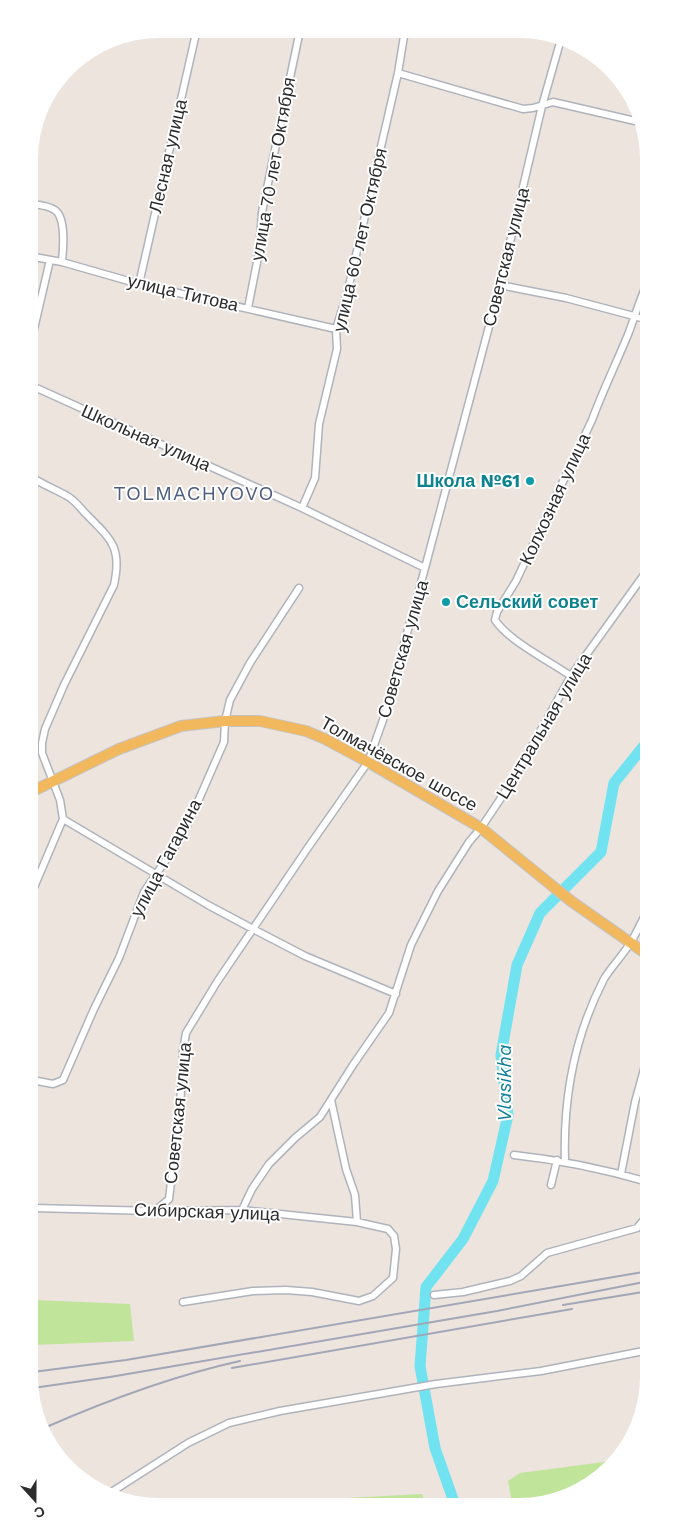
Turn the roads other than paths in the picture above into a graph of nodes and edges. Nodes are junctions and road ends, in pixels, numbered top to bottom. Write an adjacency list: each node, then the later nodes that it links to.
1 (195, 38): 12 (street, Лесная улица)
2 (298, 38): 15 (street, улица 70 лет Октября)
3 (404, 38): 5 (street, улица 60 лет Октября)
4 (560, 44): 6 (street, Советская улица)
5 (398, 73): 6 (street); 19 (street, улица 60 лет Октября)
6 (542, 106): 7 (street); 13 (street, Советская улица)
7 (634, 121)
8 (38, 205): 11 (street)
9 (38, 258): 10 (street, улица Титова)
10 (50, 260): 11 (street, улица Титова); 16 (street)
11 (62, 262): 12 (street, улица Титова)
12 (138, 284): 15 (street, улица Титова)
13 (500, 285): 17 (street); 23 (street, Советская улица)
14 (640, 300): 17 (street, Колхозная улица)
15 (248, 308): 19 (street, улица Титова)
16 (38, 312)
17 (634, 315): 18 (street); 26 (street, Колхозная улица)
18 (640, 317)
19 (336, 330): 22 (street, улица 60 лет Октября)
20 (38, 390): 22 (street, Школьная улица)
21 (38, 480): 29 (street)
22 (302, 508): 23 (street, Школьная улица)
23 (425, 568): 28 (street, Советская улица)
24 (640, 580): 26 (street, Центральная улица)
25 (299, 588): 27 (street, улица Гагарина)
26 (571, 676): 32 (street, Центральная улица)
27 (225, 721): 28 (main road, Толмачёвское шоссе); 29 (main road, Толмачёвское шоссе); 33 (street, улица Гагарина)
28 (368, 762): 32 (main road, Толмачёвское шоссе); 36 (street, Советская улица)
29 (52, 782): 30 (main road, Толмачёвское шоссе); 31 (street)
30 (38, 789)
31 (63, 819): 33 (street); 34 (street)
32 (481, 828): 37 (main road, Толмачёвское шоссе); 39 (street, Центральная улица)
33 (156, 873): 36 (street); 41 (street, улица Гагарина)
34 (38, 878)
35 (640, 924): 37 (street)
36 (253, 929): 39 (street); 51 (street, Советская улица)
37 (630, 943): 38 (main road, Толмачёвское шоссе); 45 (street)
38 (640, 950)
39 (396, 994): 42 (street, Центральная улица)
40 (640, 1079): 46 (street)
41 (38, 1081)
42 (331, 1100): 50 (street, Центральная улица); 52 (street)
43 (514, 1155): 44 (street)
44 (557, 1160): 45 (street); 48 (street)
45 (565, 1162): 46 (street)
46 (621, 1174): 47 (street)
47 (640, 1180)
48 (551, 1185)
49 (38, 1208): 51 (street, Сибирская улица)
50 (242, 1210): 51 (street, Сибирская улица); 52 (street, Сибирская улица)
51 (155, 1211)
52 (357, 1222): 55 (street, Сибирская улица)
53 (640, 1224): 54 (street)
54 (434, 1295)
55 (183, 1302)
56 (640, 1352): 57 (street)
57 (115, 1489)

